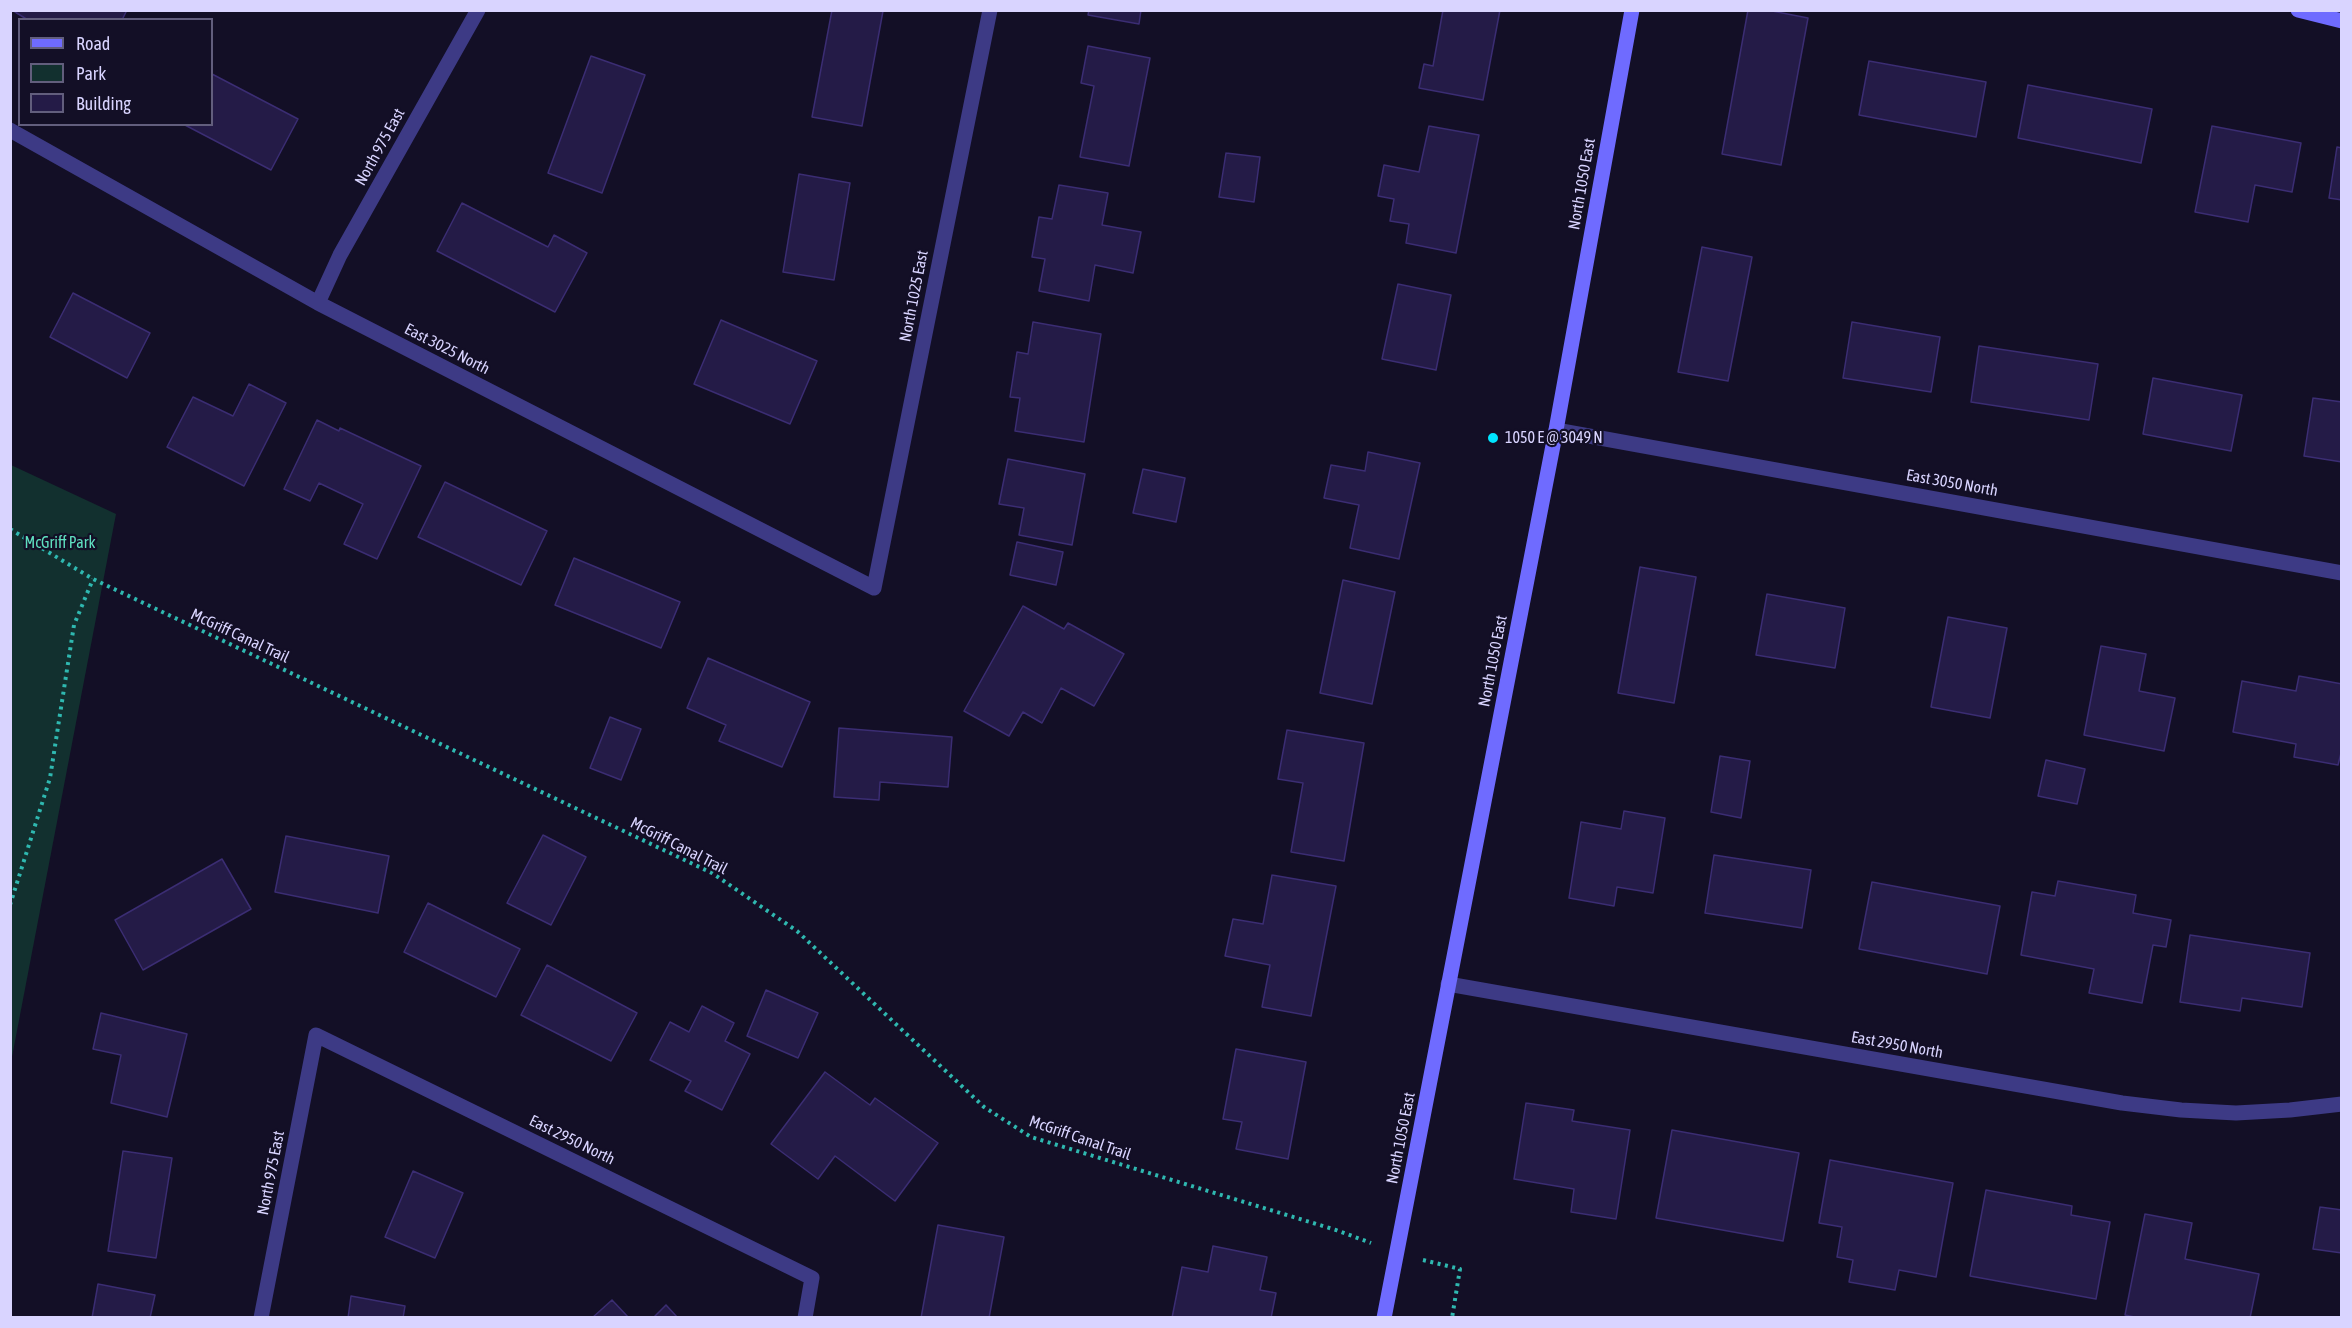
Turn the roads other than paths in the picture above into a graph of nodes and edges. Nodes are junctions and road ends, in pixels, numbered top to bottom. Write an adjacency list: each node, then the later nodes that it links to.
1 (478, 10): 7 (street, North 975 East)
2 (990, 10): 10 (street, North 1025 East)
3 (1632, 10): 8 (main road, North 1050 East)
4 (2298, 10): 5 (main road)
5 (2342, 21)
6 (10, 130): 7 (street, East 3025 North)
7 (318, 303): 10 (street, East 3025 North)
8 (1556, 430): 9 (street, East 3050 North); 11 (main road, North 1050 East)
9 (2342, 573)
10 (874, 588)
11 (1448, 984): 13 (street, East 2950 North); 16 (main road, North 1050 East)
12 (316, 1035): 14 (street, North 975 East); 15 (street, East 2950 North)
13 (2342, 1104)
14 (261, 1317)
15 (805, 1317)
16 (1384, 1317)

